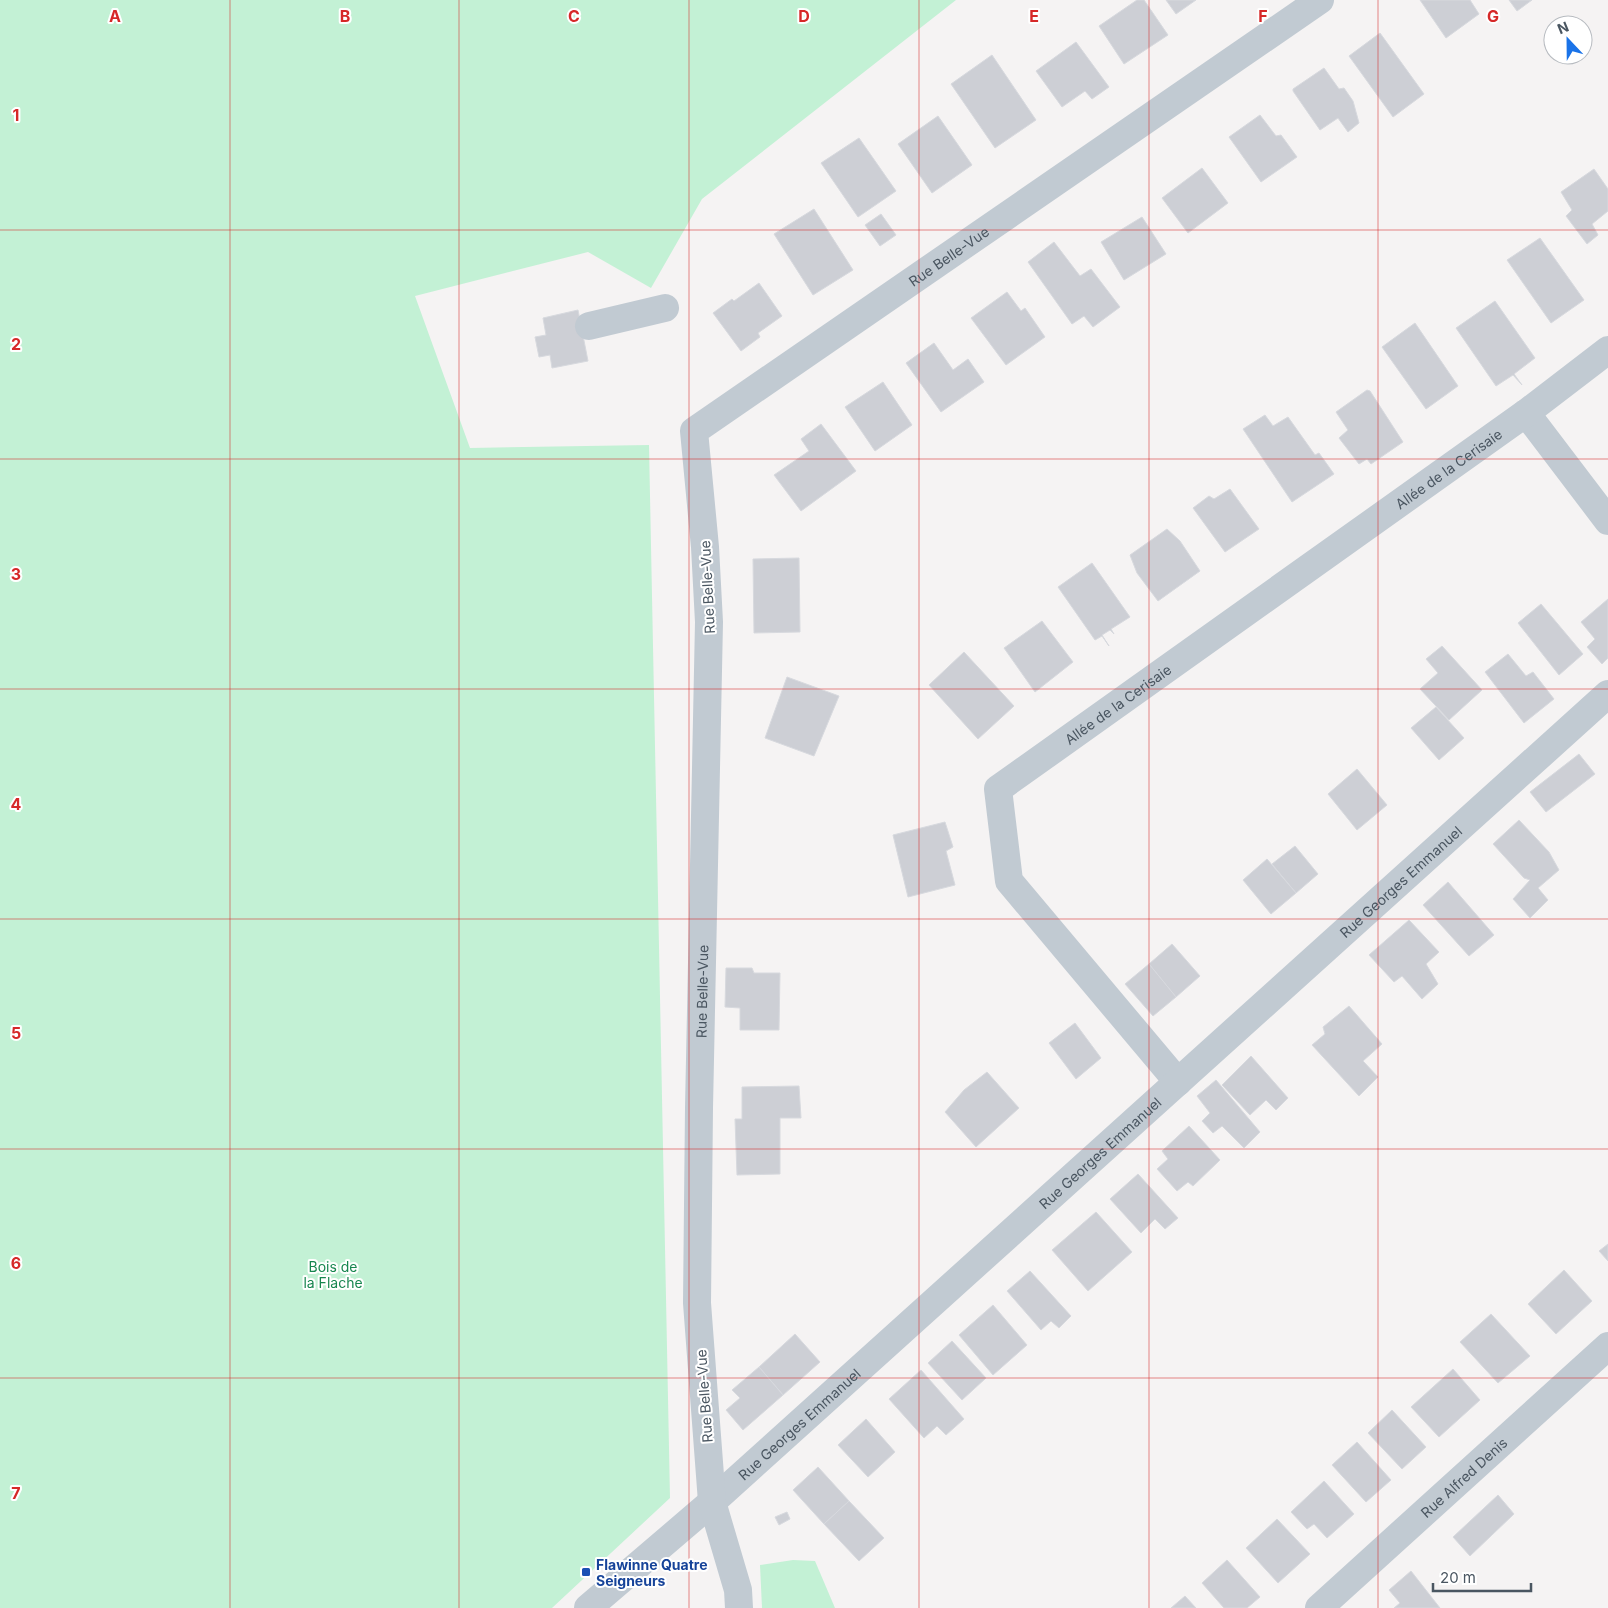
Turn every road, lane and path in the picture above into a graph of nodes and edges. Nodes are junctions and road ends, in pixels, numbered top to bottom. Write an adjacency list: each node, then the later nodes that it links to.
1 (1320, 0): 10 (street, Rue Belle-Vue)
2 (665, 308): 3 (street)
3 (588, 326)
4 (1608, 350): 5 (street, Allée de la Cerisaie)
5 (1526, 413): 6 (street); 8 (street, Allée de la Cerisaie)
6 (1608, 521)
7 (1608, 694): 8 (street, Rue Georges Emmanuel)
8 (1178, 1082): 10 (street, Rue Georges Emmanuel)
9 (1608, 1346): 13 (street, Rue Alfred Denis)
10 (712, 1502): 11 (street, Rue Georges Emmanuel); 12 (street)
11 (588, 1608)
12 (739, 1608)
13 (1319, 1608)

